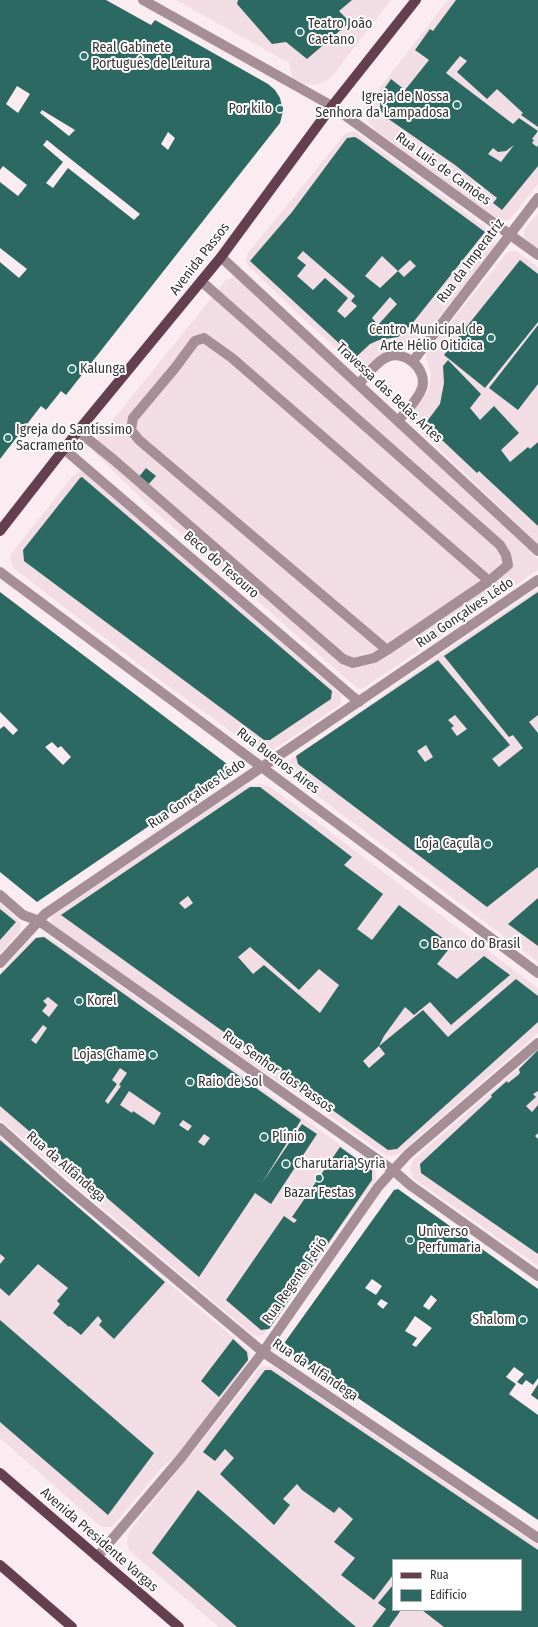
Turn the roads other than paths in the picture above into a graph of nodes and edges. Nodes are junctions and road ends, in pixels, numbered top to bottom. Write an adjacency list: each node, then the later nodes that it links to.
1 (143, 0): 3 (street, Rua Luis de Camões)
2 (416, 0): 3 (main road, Avenida Passos)
3 (332, 106): 5 (street, Rua Luis de Camões); 7 (main road, Avenida Passos)
4 (538, 198): 5 (street, Rua da Imperatriz)
5 (509, 234): 6 (street, Rua Luis de Camões); 9 (street, Rua da Imperatriz)
6 (538, 255)
7 (221, 257): 8 (main road, Avenida Passos); 10 (street, Travessa das Belas Artes)
8 (201, 281): 12 (main road, Avenida Passos); 18 (street)
9 (412, 361): 10 (street); 11 (street)
10 (359, 384): 11 (street, Travessa das Belas Artes)
11 (399, 420): 15 (street, Travessa das Belas Artes)
12 (78, 431): 13 (main road, Avenida Passos); 19 (street)
13 (64, 449): 14 (main road, Avenida Passos); 20 (street, Beco do Tesouro)
14 (0, 531)
15 (538, 551)
16 (0, 572): 21 (street, Rua Buenos Aires)
17 (538, 580): 20 (street, Rua Gonçalves Lédo)
18 (489, 581): 19 (street); 19 (street)
19 (387, 650)
20 (359, 702): 21 (street, Rua Gonçalves Lédo)
21 (263, 766): 23 (street, Rua Gonçalves Lédo); 25 (street, Rua Buenos Aires)
22 (0, 895): 23 (street, Rua Senhor dos Passos)
23 (39, 921): 24 (street, Rua Gonçalves Lédo); 28 (street, Rua Senhor dos Passos)
24 (0, 963)
25 (538, 973)
26 (538, 1043): 28 (street, Rua Regente Feijó)
27 (0, 1128): 30 (street, Rua da Alfândega)
28 (394, 1171): 29 (street, Rua Senhor dos Passos); 30 (street, Rua Regente Feijó)
29 (538, 1276)
30 (263, 1352): 32 (street, Rua da Alfândega); 33 (street, Rua Regente Feijó)
31 (0, 1473): 33 (main road, Avenida Presidente Vargas)
32 (538, 1538)
33 (97, 1557): 36 (main road, Avenida Presidente Vargas)
34 (0, 1565): 35 (main road)
35 (72, 1627)
36 (179, 1627)

